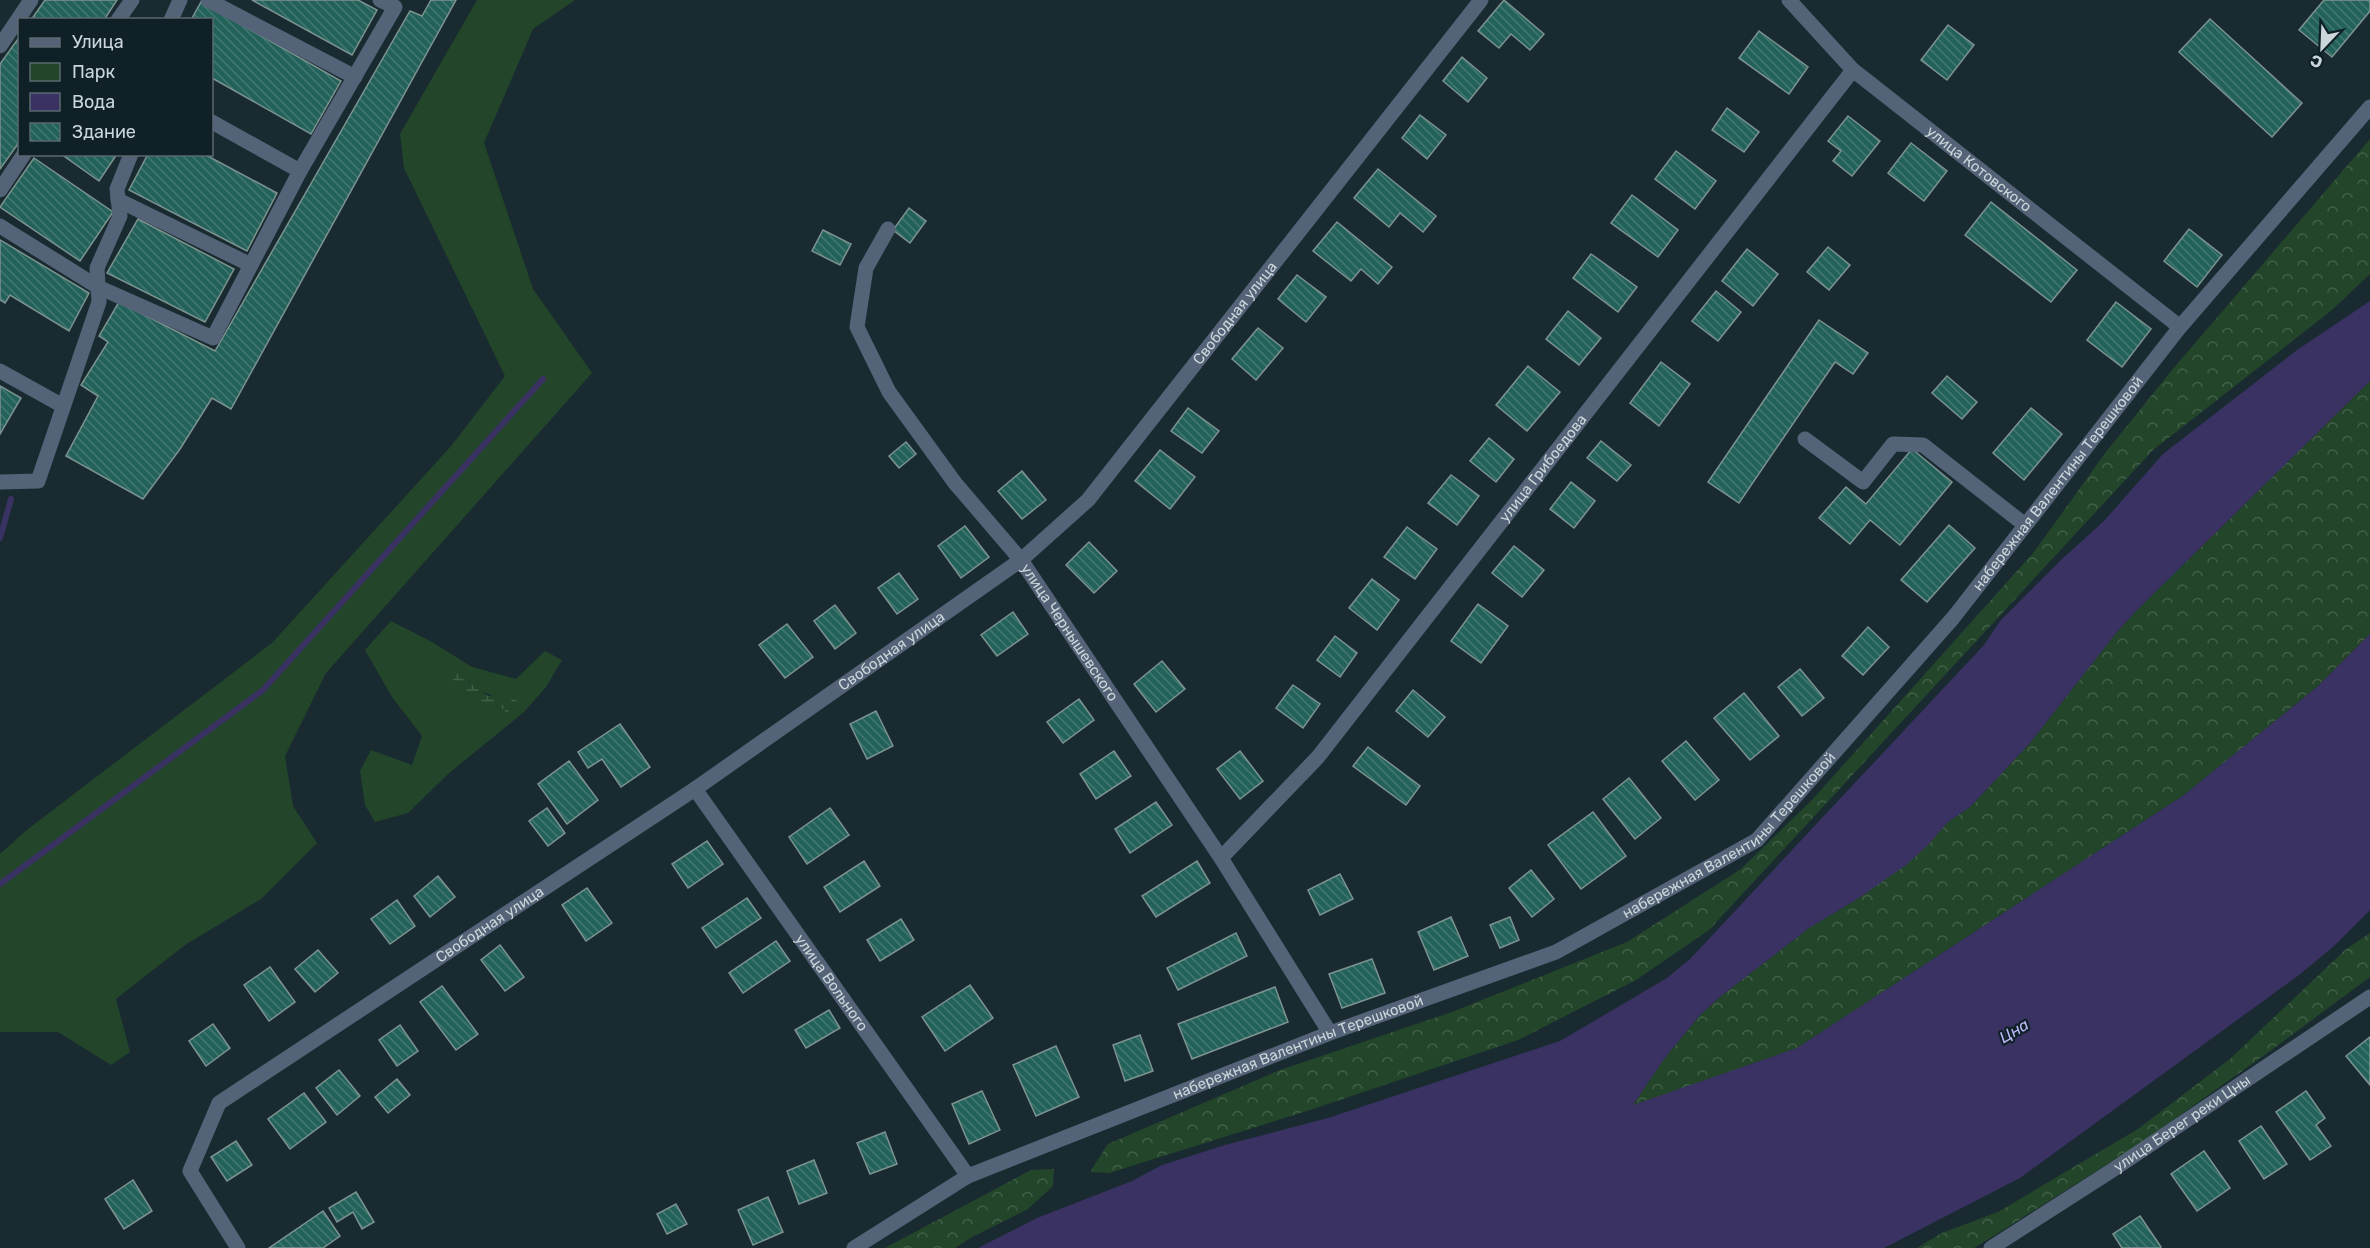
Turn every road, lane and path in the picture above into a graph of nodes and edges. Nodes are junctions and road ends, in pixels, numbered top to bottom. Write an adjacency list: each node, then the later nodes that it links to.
1 (31, 0): 8 (street)
2 (132, 0): 10 (street)
3 (180, 0): 11 (street)
4 (208, 0): 14 (street)
5 (380, 0): 14 (street)
6 (1481, 0): 32 (street, Свободная улица)
7 (1789, 0): 13 (street, улица Котовского)
8 (18, 18)
9 (18, 18): 12 (street)
10 (119, 18)
11 (172, 18)
12 (1, 42)
13 (1853, 70): 26 (street, улица Котовского); 34 (street, улица Грибоедова)
14 (355, 77): 19 (street)
15 (2370, 107): 26 (street, набережная Валентины Терешковой)
16 (213, 123): 19 (street)
17 (23, 156): 20 (street)
18 (130, 156): 21 (street)
19 (300, 171): 24 (street)
20 (0, 190)
21 (118, 200): 24 (street); 25 (street)
22 (0, 226): 25 (street)
23 (888, 229): 32 (street, улица Чернышевского)
24 (251, 265): 25 (street)
25 (98, 287): 28 (street)
26 (2180, 327): 31 (street, набережная Валентины Терешковой)
27 (0, 371): 28 (street)
28 (63, 406): 30 (street)
29 (1805, 439): 31 (street)
30 (0, 482)
31 (2025, 525): 36 (street, набережная Валентины Терешковой)
32 (1021, 560): 33 (street, Свободная улица); 34 (street, улица Чернышевского)
33 (695, 789): 37 (street, улица Вольного); 38 (street, Свободная улица)
34 (1221, 858): 36 (street, улица Чернышевского)
35 (2370, 997): 40 (street, улица Берег реки Цны)
36 (1330, 1033): 37 (street, набережная Валентины Терешковой)
37 (968, 1176): 39 (street, набережная Валентины Терешковой)
38 (238, 1248)
39 (854, 1248)
40 (1991, 1248)

